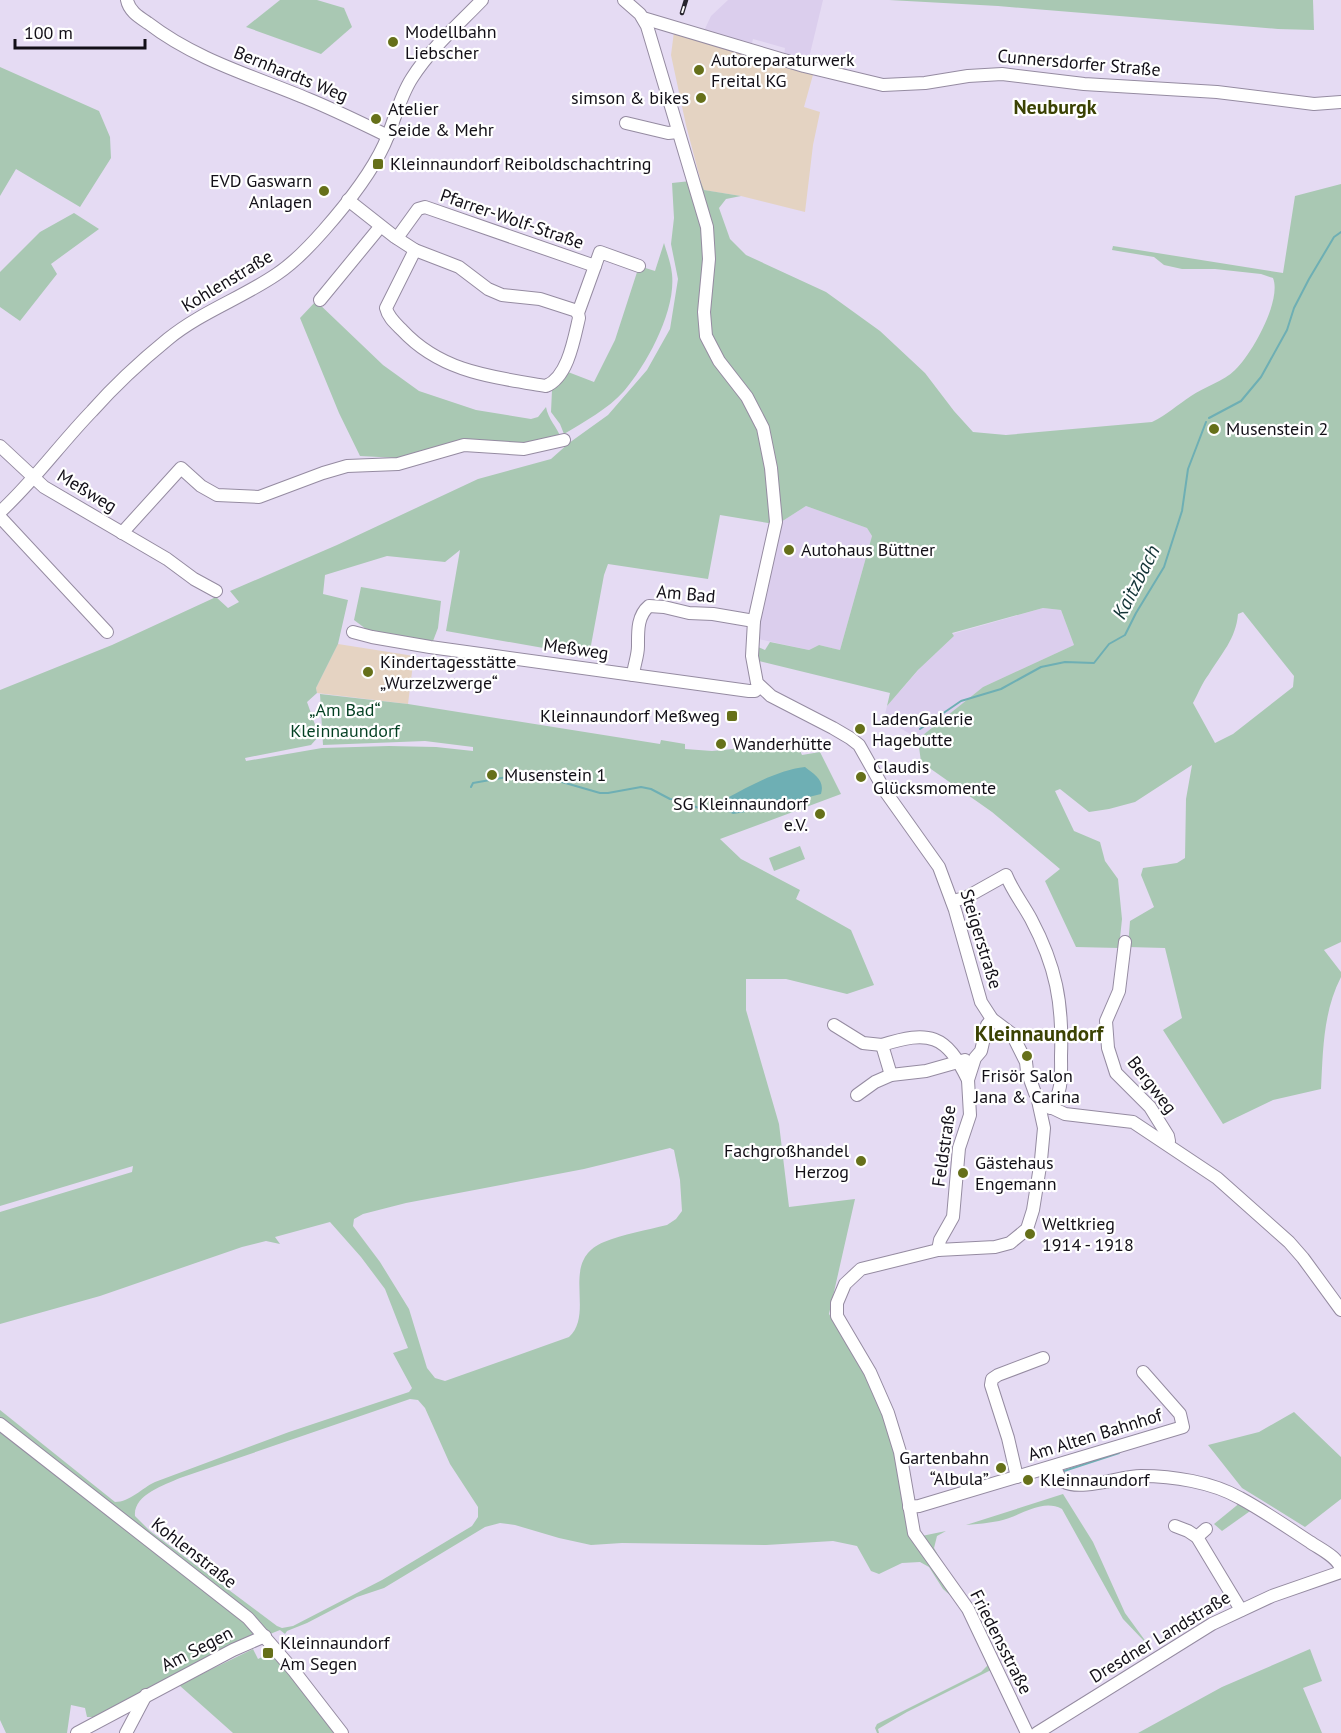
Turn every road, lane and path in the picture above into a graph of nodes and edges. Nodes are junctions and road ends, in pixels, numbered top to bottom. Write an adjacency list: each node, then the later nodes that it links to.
1 (127, 0): 8 (street, Bernhardts Weg)
2 (482, 0): 8 (street, Kohlenstraße)
3 (624, 0): 4 (street)
4 (643, 18): 5 (street, Cunnersdorfer Straße); 7 (street)
5 (1341, 102)
6 (626, 123): 7 (street)
7 (678, 132): 24 (street)
8 (388, 136): 9 (street, Kohlenstraße)
9 (348, 200): 10 (street); 19 (street, Kohlenstraße)
10 (380, 227): 11 (street); 15 (street)
11 (397, 238): 12 (street); 13 (street, Pfarrer-Wolf-Straße)
12 (416, 250): 16 (street); 16 (street, Pfarrer-Wolf-Straße)
13 (595, 266): 14 (street, Pfarrer-Wolf-Straße); 16 (street, Pfarrer-Wolf-Straße)
14 (639, 266)
15 (320, 300)
16 (578, 313)
17 (564, 440): 22 (street, Meßweg)
18 (0, 446): 19 (street, Meßweg)
19 (34, 478): 20 (street, Kohlenstraße); 22 (street, Meßweg)
20 (0, 512)
21 (0, 517): 25 (street)
22 (122, 533): 23 (street, Meßweg)
23 (216, 591)
24 (754, 621): 27 (street, Am Bad); 28 (street)
25 (107, 632)
26 (352, 632): 27 (street, Meßweg)
27 (633, 675): 28 (street, Meßweg)
28 (759, 687): 29 (street, Steigerstraße)
29 (952, 902): 31 (street, Steigerstraße); 40 (street)
30 (1125, 942): 43 (street, Bergweg)
31 (992, 1019): 34 (street, Feldstraße); 38 (street, Steigerstraße)
32 (834, 1025): 33 (street)
33 (882, 1045): 35 (street); 36 (street)
34 (975, 1058): 35 (street); 37 (street, Feldstraße)
35 (959, 1061): 36 (street); 37 (street, Feldstraße)
36 (891, 1075): 39 (street)
37 (968, 1080): 44 (street, Feldstraße)
38 (1036, 1094): 40 (street, Steigerstraße); 42 (street, Friedensstraße)
39 (857, 1095)
40 (1050, 1108): 41 (street, Steigerstraße)
41 (1065, 1114): 42 (street); 43 (street, Steigerstraße)
42 (1044, 1128): 44 (street, Friedensstraße)
43 (1167, 1144): 45 (street, Steigerstraße)
44 (938, 1250): 51 (street, Friedensstraße)
45 (1341, 1310)
46 (1043, 1358): 50 (street, Am Alten Bahnhof)
47 (1143, 1372): 49 (street, Am Alten Bahnhof)
48 (0, 1424): 55 (street, Kohlenstraße)
49 (1055, 1466): 50 (street, Am Alten Bahnhof); 53 (street)
50 (1017, 1477): 51 (street, Am Alten Bahnhof)
51 (909, 1507): 60 (street, Friedensstraße)
52 (1175, 1526): 54 (street)
53 (1340, 1568): 54 (street, Dresdner Landstraße)
54 (1241, 1610): 61 (street, Dresdner Landstraße)
55 (265, 1636): 56 (street, Am Segen); 59 (street, Kohlenstraße)
56 (146, 1695): 57 (street, Am Segen); 58 (street)
57 (77, 1733)
58 (126, 1733)
59 (342, 1733)
60 (1027, 1733)
61 (1037, 1733)

